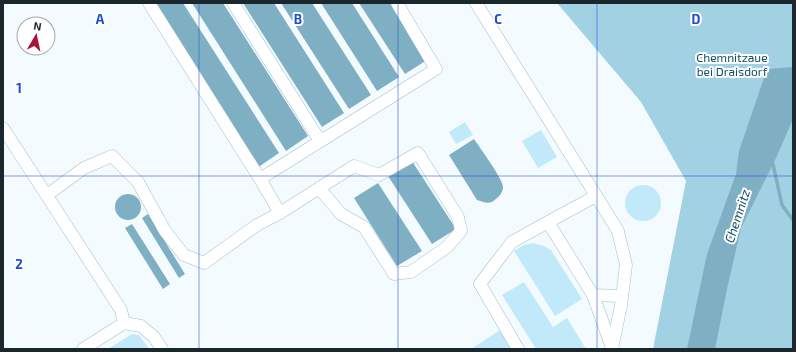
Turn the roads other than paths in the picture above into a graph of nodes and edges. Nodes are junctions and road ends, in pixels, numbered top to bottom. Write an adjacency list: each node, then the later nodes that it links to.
1 (149, 3): 7 (lane)
2 (233, 3): 6 (lane)
3 (397, 3): 6 (lane)
4 (476, 3): 10 (lane)
5 (3, 128): 9 (lane)
6 (320, 142): 7 (lane)
7 (260, 179): 11 (lane)
8 (319, 188): 8 (lane); 11 (lane)
9 (46, 195): 11 (lane); 15 (lane)
10 (596, 196): 12 (lane); 14 (lane)
11 (280, 213)
12 (548, 222): 13 (lane); 18 (lane)
13 (593, 295): 14 (lane); 19 (lane)
14 (622, 296): 19 (lane)
15 (124, 323): 16 (lane); 17 (lane)
16 (83, 349)
17 (162, 349)
18 (518, 349)
19 (612, 349)

